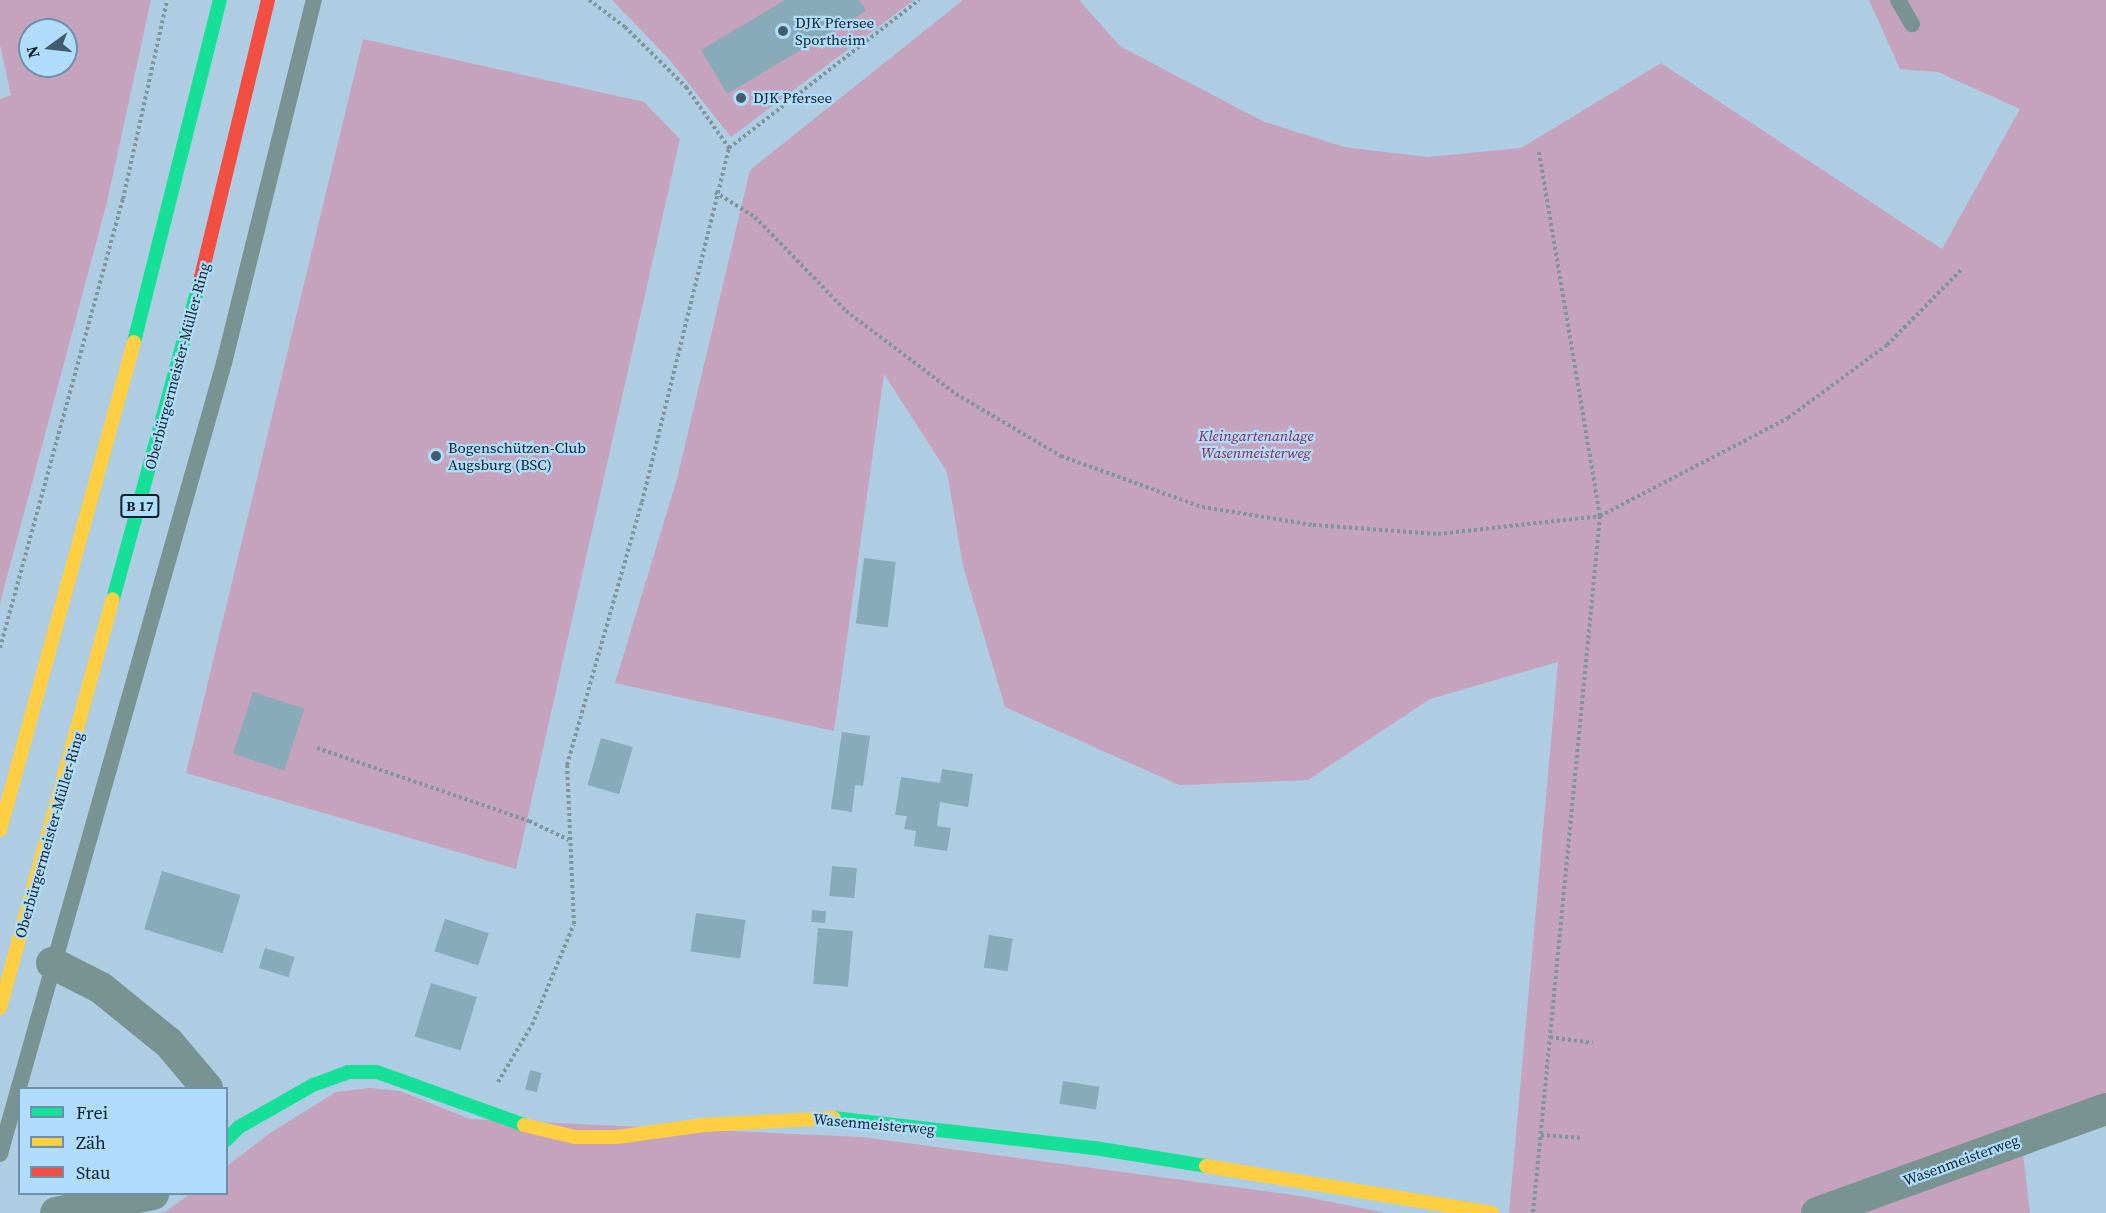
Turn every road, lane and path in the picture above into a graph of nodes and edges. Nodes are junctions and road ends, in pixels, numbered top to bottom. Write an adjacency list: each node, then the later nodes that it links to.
1 (167, 0): 14 (path)
2 (220, 0): 16 (main road)
3 (268, 0): 19 (main road, Oberbürgermeister-Müller-Ring / B 17)
4 (314, 0): 18 (lane)
5 (589, 0): 9 (path)
6 (919, 0): 9 (path)
7 (1898, 0): 8 (lane)
8 (1912, 24)
9 (729, 148): 11 (path)
10 (1539, 152): 13 (path)
11 (715, 192): 13 (path); 17 (path)
12 (1961, 270): 13 (path)
13 (1600, 516): 20 (path)
14 (0, 648)
15 (317, 748): 17 (path)
16 (0, 830)
17 (569, 840): 25 (path)
18 (52, 963): 22 (lane); 23 (street)
19 (0, 1008)
20 (1550, 1036): 21 (path); 28 (path)
21 (1593, 1043)
22 (18, 1087)
23 (205, 1087)
24 (18, 1088): 30 (lane)
25 (482, 1108): 27 (main road, Wasenmeisterweg); 33 (main road, Wasenmeisterweg)
26 (2106, 1109): 35 (street, Wasenmeisterweg)
27 (231, 1126)
28 (1541, 1135): 29 (path); 34 (path)
29 (1580, 1138)
30 (0, 1154)
31 (148, 1195): 32 (street)
32 (56, 1213)
33 (1492, 1213)
34 (1533, 1213)
35 (1817, 1213)

